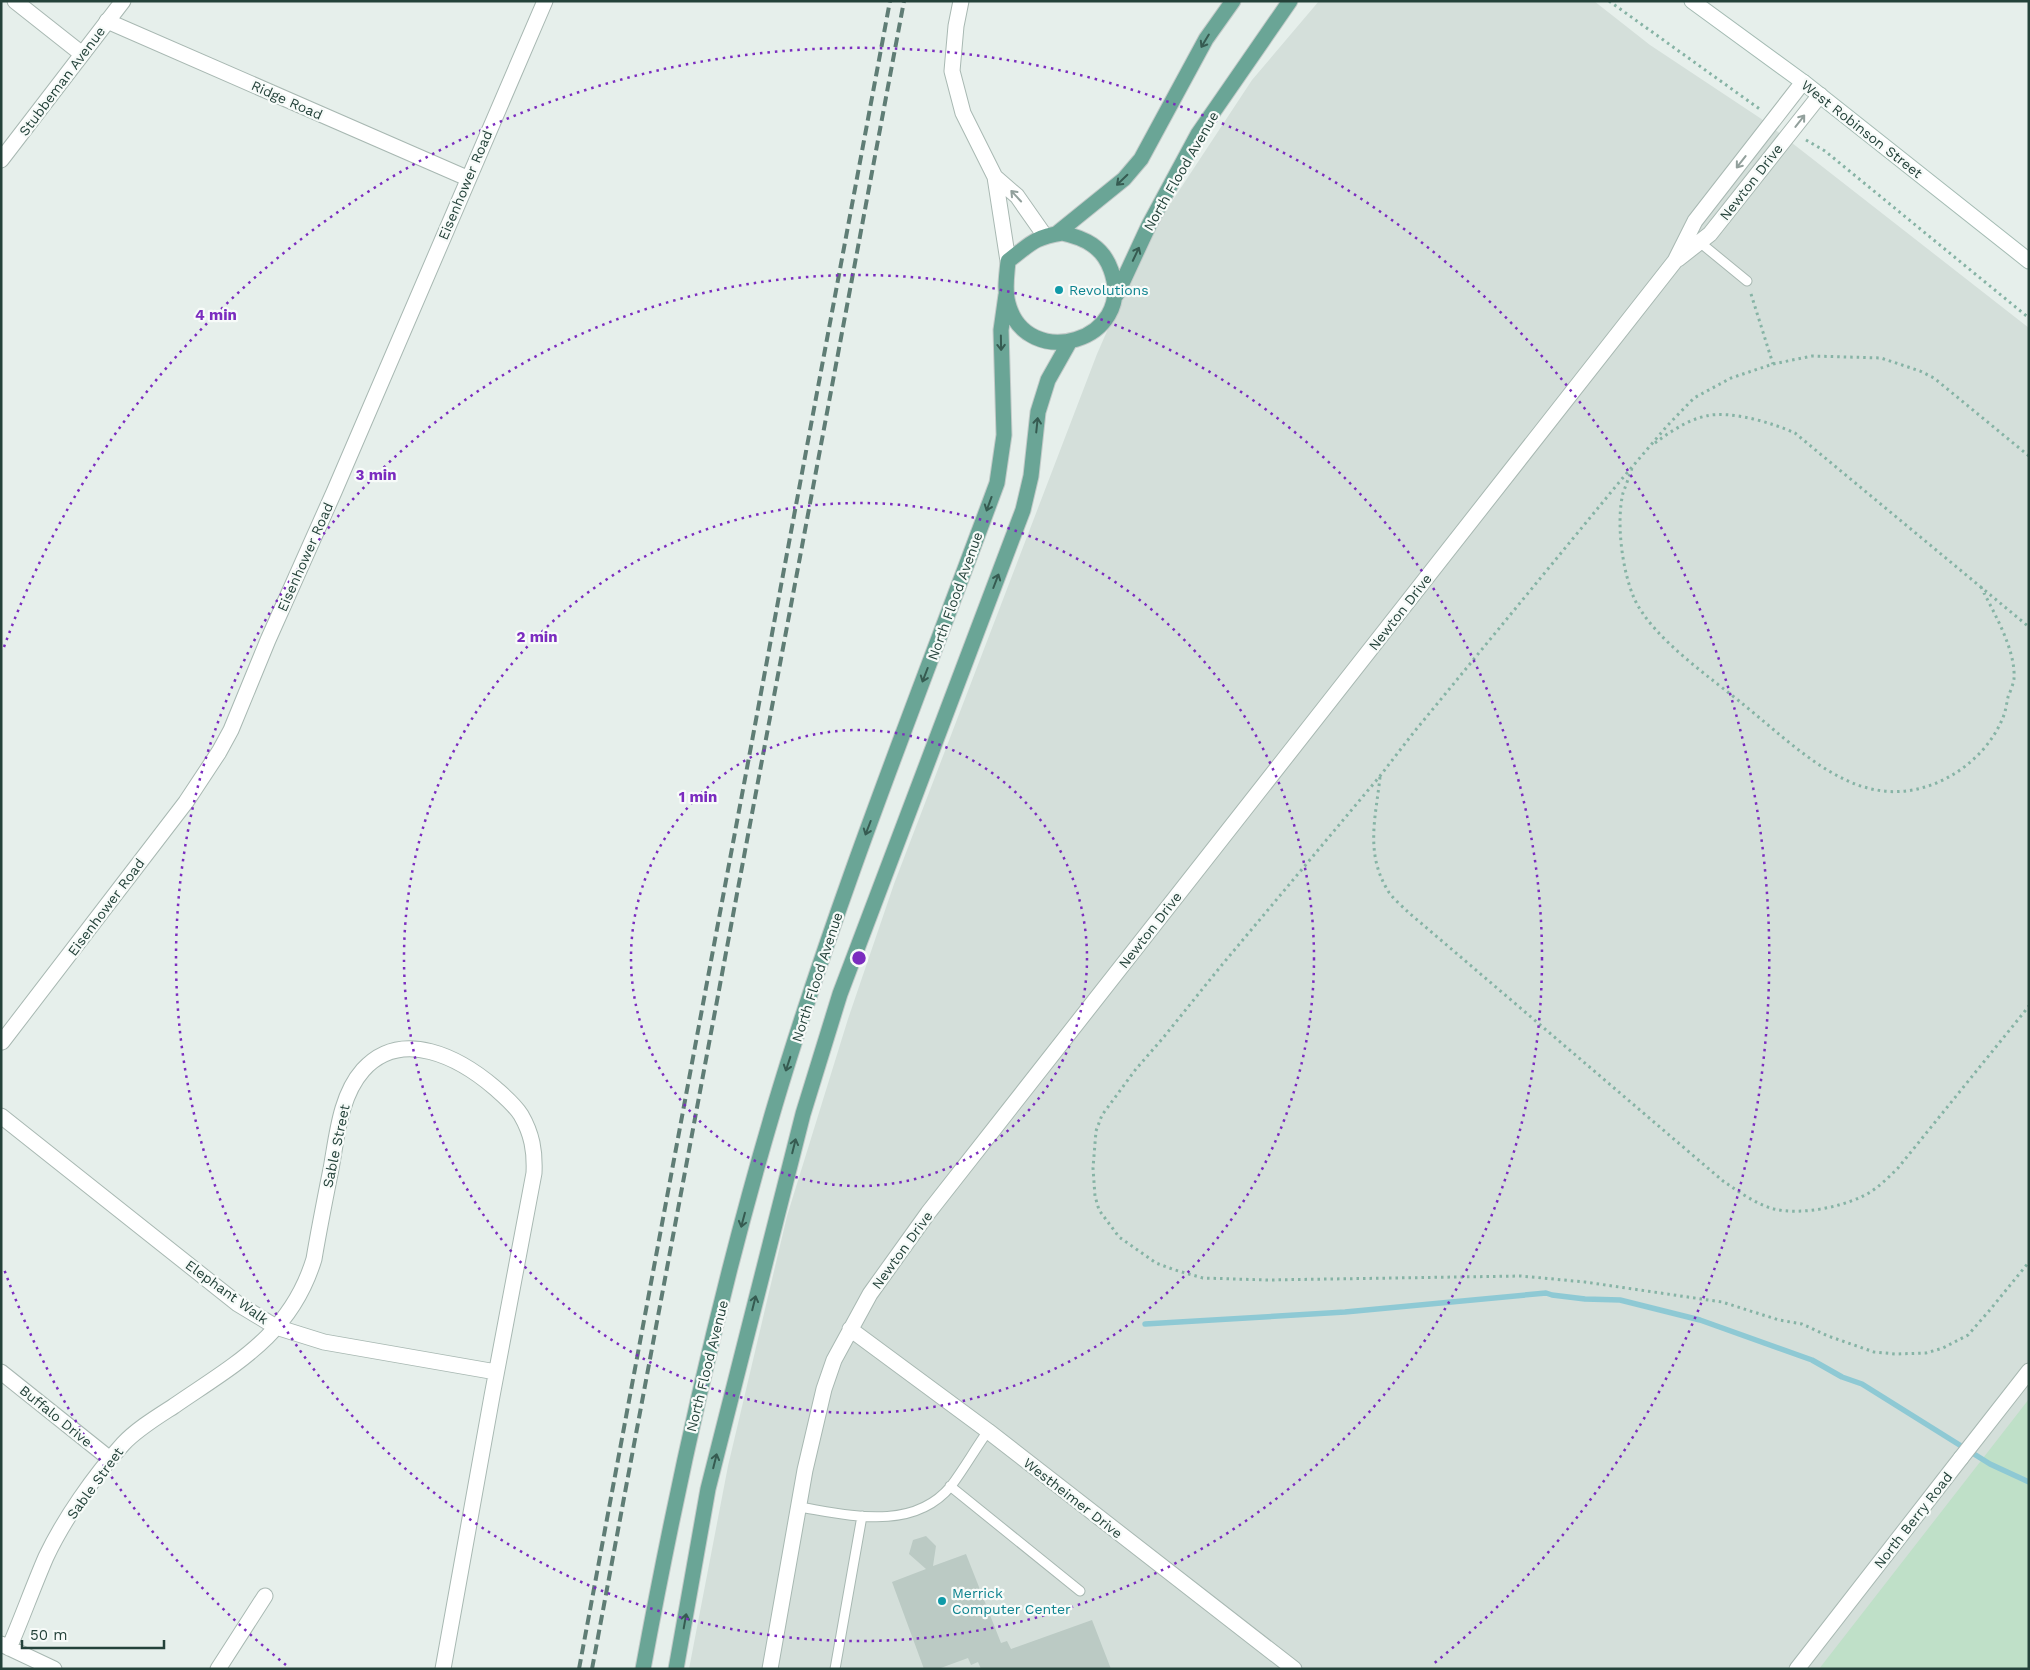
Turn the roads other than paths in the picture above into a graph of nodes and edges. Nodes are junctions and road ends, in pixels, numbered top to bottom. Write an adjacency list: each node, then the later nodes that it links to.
1 (15, 1): 9 (street)
2 (122, 1): 8 (street, Stubbeman Avenue)
3 (545, 1): 14 (street, Eisenhower Road)
4 (961, 1): 13 (street)
5 (1233, 1): 15 (main road, one-way to 15)
6 (1290, 1): 21 (main road, North Flood Avenue, one-way to 6)
7 (1692, 1): 10 (street, West Robinson Street)
8 (108, 21): 9 (street, Stubbeman Avenue); 14 (street, Ridge Road)
9 (82, 54): 12 (street, Stubbeman Avenue)
10 (1803, 82): 11 (street, West Robinson Street); 16 (street, Newton Drive, one-way to 16)
11 (1820, 96): 16 (street, Newton Drive, one-way to 11); 18 (street, West Robinson Street)
12 (1, 160)
13 (995, 177): 15 (street, one-way to 13); 17 (street)
14 (467, 178): 23 (street, Eisenhower Road)
15 (1050, 235): 17 (main road); 21 (main road)
16 (1694, 238): 19 (lane); 26 (street, Newton Drive)
17 (1008, 261): 20 (main road)
18 (2029, 261)
19 (1747, 281)
20 (1006, 295): 22 (main road); 41 (main road, North Flood Avenue, one-way to 41)
21 (1115, 298): 22 (main road)
22 (1070, 341): 42 (main road, North Flood Avenue, one-way to 22)
23 (2, 1042)
24 (1, 1116): 25 (street, Elephant Walk)
25 (276, 1327): 29 (street, Elephant Walk); 29 (street, Sable Street); 31 (street, Sable Street)
26 (850, 1329): 30 (street, Westheimer Drive); 33 (street, Newton Drive)
27 (2029, 1371): 46 (street, North Berry Road)
28 (1, 1372): 31 (street, Buffalo Drive)
29 (496, 1372): 40 (street, Sable Street)
30 (988, 1431): 32 (lane); 45 (street, Westheimer Drive)
31 (110, 1459): 37 (street, Sable Street)
32 (950, 1486): 34 (lane); 35 (lane)
33 (799, 1507): 34 (lane); 43 (street, Newton Drive)
34 (862, 1516): 44 (lane)
35 (1080, 1591)
36 (265, 1596): 39 (street)
37 (5, 1646): 38 (street)
38 (54, 1669)
39 (218, 1669)
40 (443, 1669)
41 (643, 1669)
42 (676, 1669)
43 (770, 1669)
44 (835, 1669)
45 (1294, 1669)
46 (1797, 1669)

